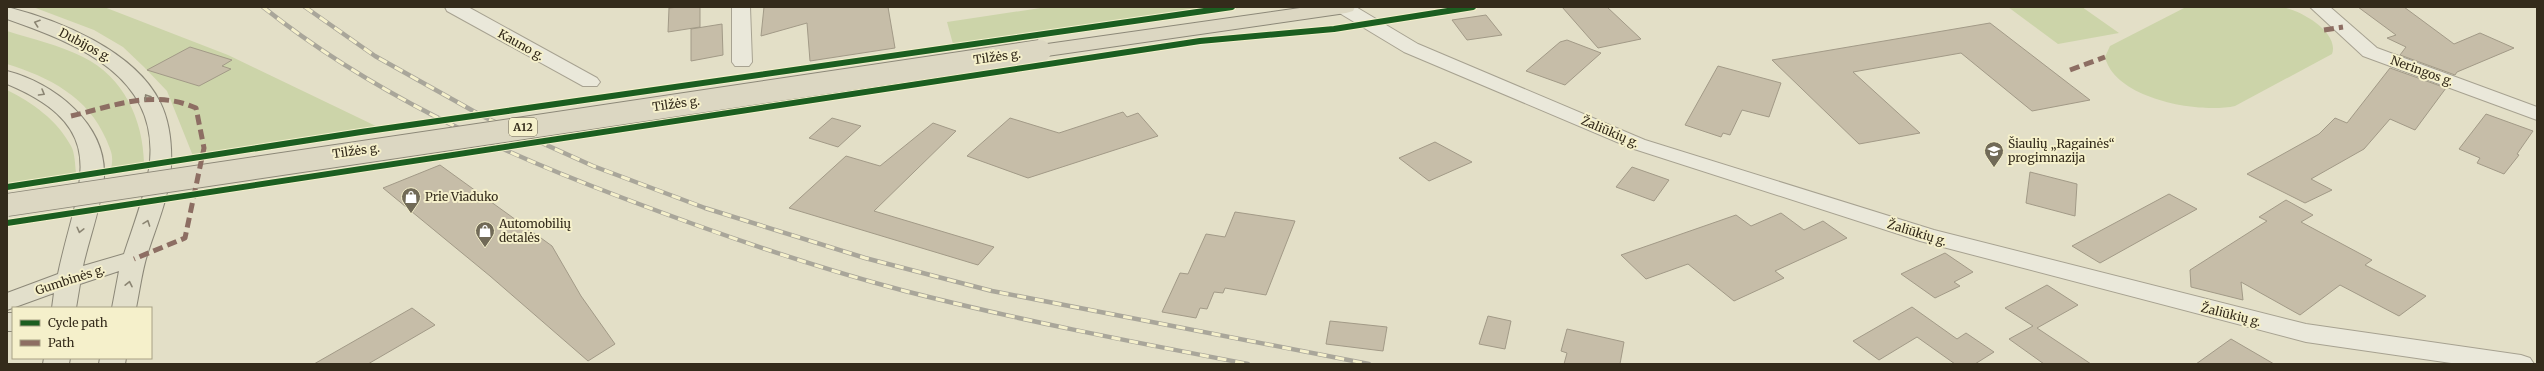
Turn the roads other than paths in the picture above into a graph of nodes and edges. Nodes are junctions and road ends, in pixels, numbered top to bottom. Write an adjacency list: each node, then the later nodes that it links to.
1 (454, 7): 9 (street, Kauno g.)
2 (741, 7): 7 (street)
3 (1345, 7): 5 (highway, Tilžės g. / A12); 17 (street, Žaliūkių g.)
4 (2319, 7): 10 (street, Neringos g.)
5 (1305, 10): 11 (highway, Tilžės g. / A12, bridge)
6 (7, 13): 12 (main road, Dubijos g., one-way to 6)
7 (742, 62)
8 (7, 77): 13 (main road, one-way to 13)
9 (590, 82)
10 (2537, 114)
11 (7, 205)
12 (134, 259): 13 (main road, Gumbinės g.); 16 (main road, Dubijos g., one-way to 12)
13 (68, 279): 14 (main road, Gumbinės g.); 15 (main road)
14 (7, 302)
15 (64, 307)
16 (124, 307)
17 (2521, 364)

